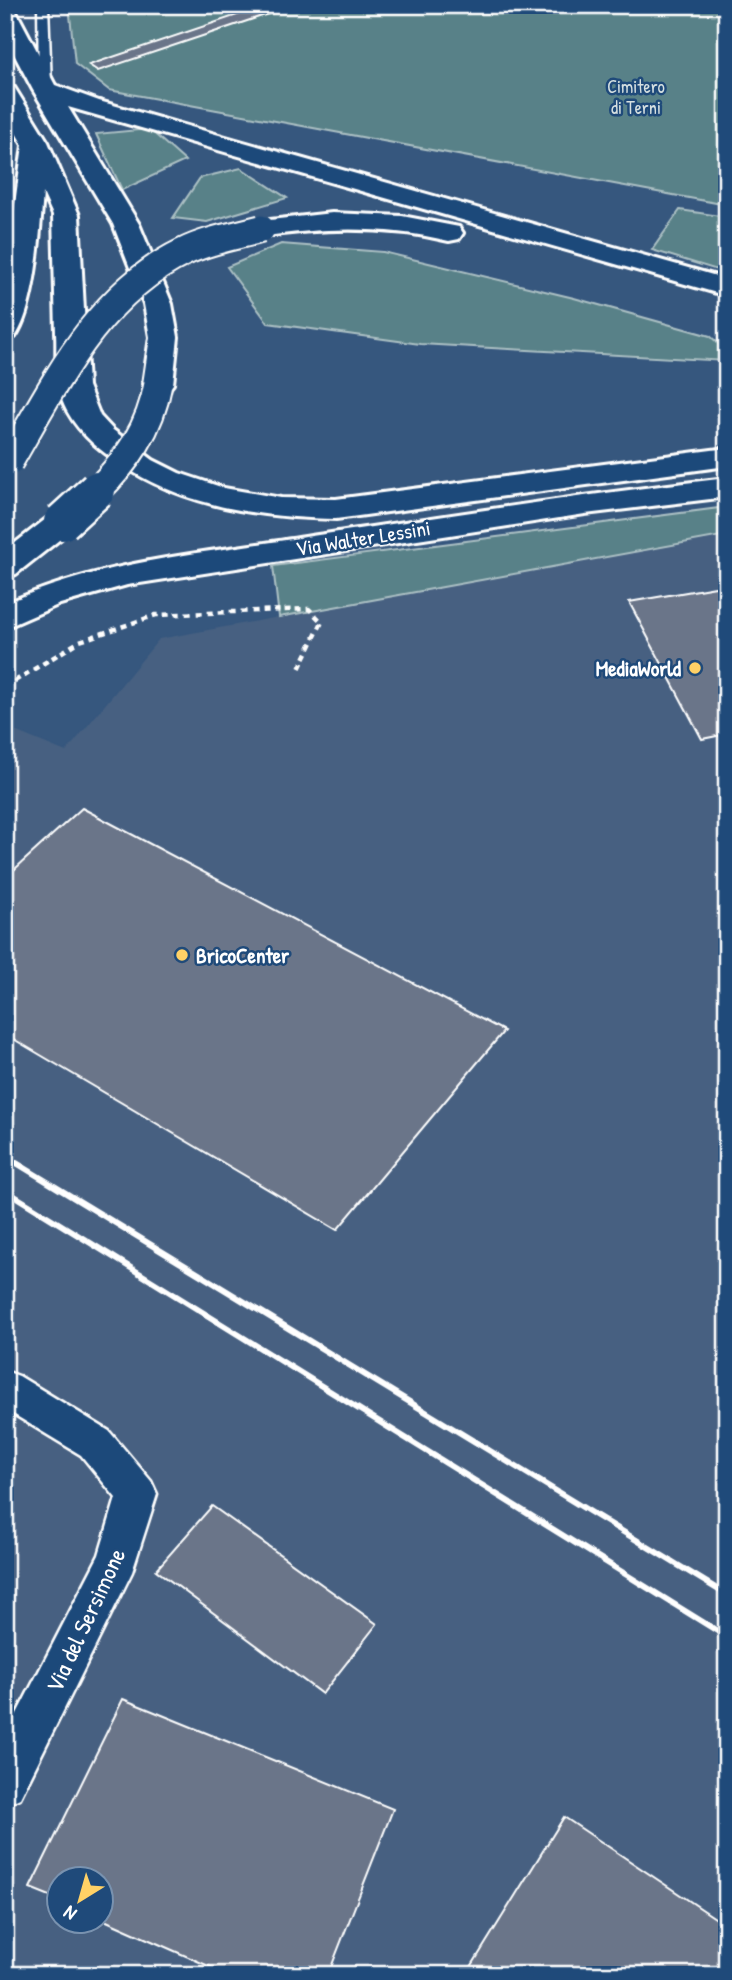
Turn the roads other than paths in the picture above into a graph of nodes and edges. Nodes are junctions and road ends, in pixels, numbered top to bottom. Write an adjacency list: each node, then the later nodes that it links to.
1 (43, 5): 3 (lane)
2 (5, 13): 3 (main road)
3 (45, 90): 6 (main road); 12 (main road, bridge)
4 (5, 92): 5 (main road, Via Walter Lessini)
5 (35, 142): 8 (main road); 9 (main road, Via Walter Lessini)
6 (727, 288)
7 (727, 313): 10 (main road, bridge)
8 (5, 331)
9 (727, 457)
10 (7, 465)
11 (727, 487): 13 (main road, Via Walter Lessini)
12 (5, 567)
13 (5, 617)
14 (5, 1388): 15 (street, Via del Sersimone)
15 (5, 1783)

